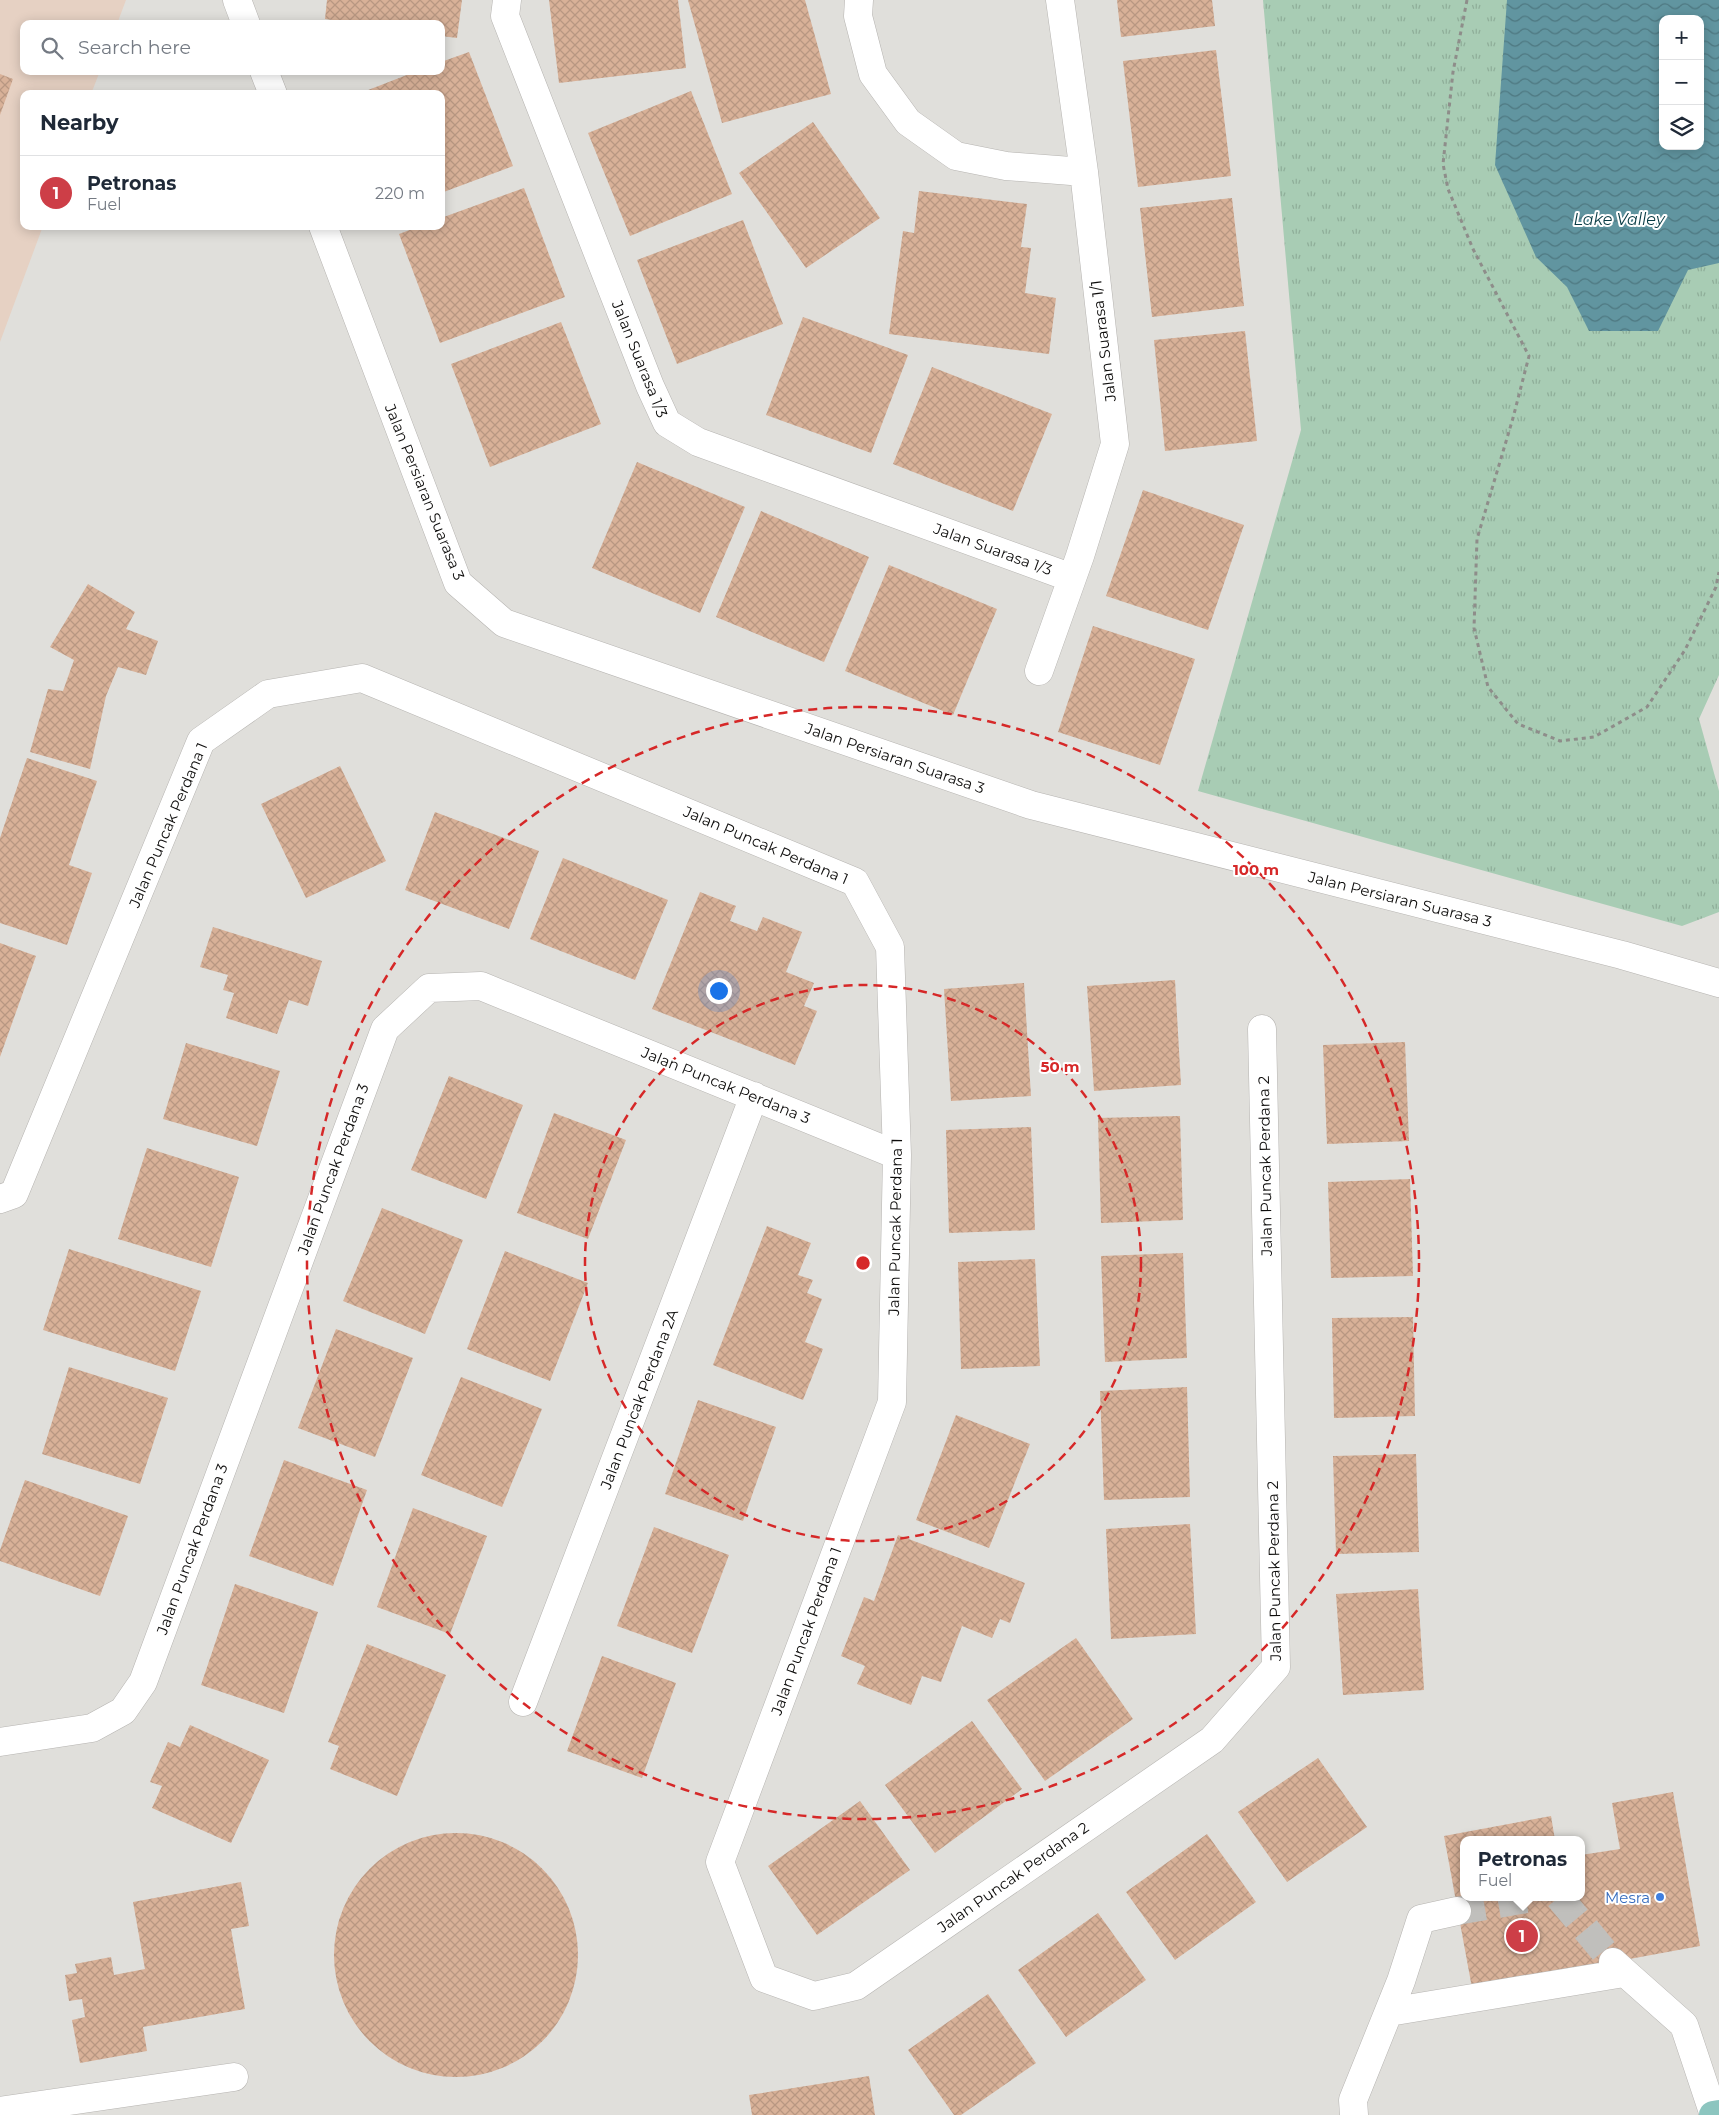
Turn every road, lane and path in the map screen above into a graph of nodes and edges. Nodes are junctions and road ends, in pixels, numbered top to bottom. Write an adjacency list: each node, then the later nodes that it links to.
1 (238, 0): 6 (street)
2 (507, 0): 12 (street, Jalan Suarasa 1/3)
3 (859, 0): 9 (street)
4 (1060, 0): 9 (street, Jalan Suarasa 1/1)
5 (1467, 0): 11 (path)
6 (245, 20)
7 (266, 75): 8 (street)
8 (271, 90)
9 (1084, 172): 12 (street, Jalan Suarasa 1/1)
10 (325, 230): 14 (street, Jalan Persiaran Suarasa 3)
11 (1719, 572)
12 (1072, 578): 13 (street, Jalan Suarasa 1/1)
13 (1039, 671)
14 (1719, 983)
15 (1262, 1029): 22 (street, Jalan Puncak Perdana 2)
16 (754, 1096): 17 (street, Jalan Puncak Perdana 3); 19 (street, Jalan Puncak Perdana 2A); 20 (street, Jalan Puncak Perdana 3)
17 (897, 1155): 18 (street, Jalan Puncak Perdana 1); 22 (street, Jalan Puncak Perdana 1)
18 (0, 1199)
19 (523, 1702)
20 (0, 1742)
21 (1458, 1911): 23 (street)
22 (764, 1978)
23 (1389, 2012): 27 (street); 28 (street)
24 (234, 2077): 25 (street)
25 (0, 2111)
26 (1719, 2114): 28 (main road)
27 (1354, 2115)
28 (1714, 2115)

